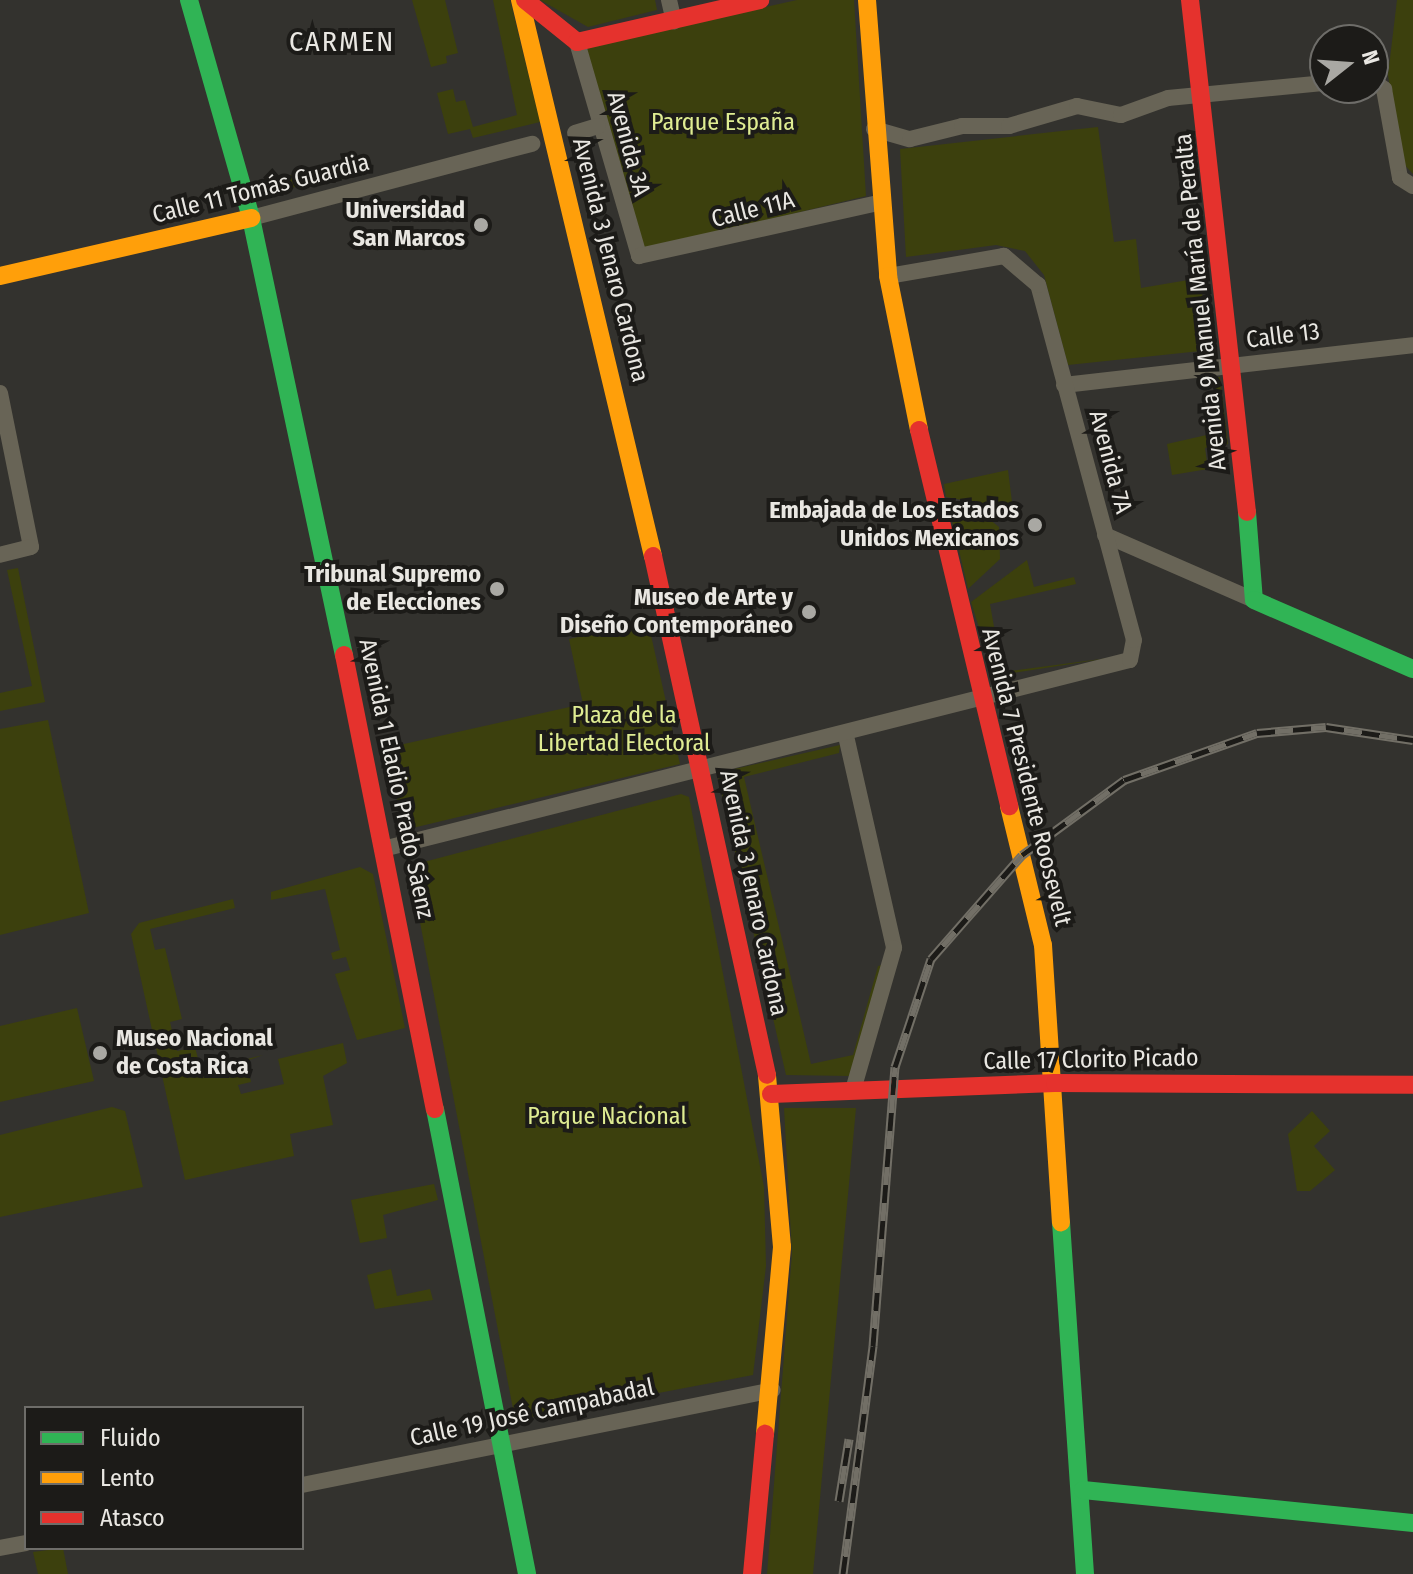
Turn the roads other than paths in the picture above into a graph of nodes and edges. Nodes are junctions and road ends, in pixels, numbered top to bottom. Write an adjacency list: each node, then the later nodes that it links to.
1 (189, 0): 18 (main road, Avenida 1 Eladio Prado Sáenz)
2 (523, 0): 8 (main road); 32 (main road, Avenida 3 Jenaro Cardona)
3 (669, 0): 7 (street)
4 (760, 0): 7 (main road)
5 (867, 0): 13 (main road, Avenida 7 Presidente Roosevelt)
6 (1190, 0): 10 (main road, Avenida 9 Manuel María de Peralta)
7 (674, 21): 8 (main road)
8 (577, 42): 12 (street, Avenida 3A)
9 (1309, 85): 10 (street)
10 (1202, 95): 13 (street); 23 (main road, Avenida 9 Manuel María de Peralta)
11 (1382, 104): 16 (street)
12 (598, 126): 14 (street); 19 (street, Avenida 3A)
13 (874, 129): 17 (main road, Avenida 7 Presidente Roosevelt)
14 (575, 133)
15 (532, 144): 18 (street, Calle 11 Tomás Guardia)
16 (1406, 182)
17 (879, 203): 19 (street, Calle 11A); 21 (main road, Avenida 7 Presidente Roosevelt)
18 (251, 218): 20 (main road, Calle 11 Tomás Guardia); 33 (main road, Avenida 1 Eladio Prado Sáenz)
19 (639, 256)
20 (0, 276)
21 (888, 276): 24 (street, Avenida 7A); 30 (main road, Avenida 7 Presidente Roosevelt)
22 (1413, 345): 23 (street, Calle 13)
23 (1235, 366): 24 (street, Calle 13); 28 (main road, Avenida 9 Manuel María de Peralta)
24 (1064, 385): 26 (street, Avenida 7A)
25 (0, 393): 27 (street)
26 (1105, 535): 28 (street); 30 (street, Avenida 7A)
27 (0, 555)
28 (1254, 600): 29 (main road)
29 (1413, 669)
30 (983, 698): 31 (street); 34 (main road, Avenida 7 Presidente Roosevelt)
31 (846, 736): 32 (street); 36 (street)
32 (703, 770): 33 (street); 37 (main road, Avenida 3 Jenaro Cardona)
33 (387, 848): 39 (main road, Avenida 1 Eladio Prado Sáenz)
34 (1055, 1083): 35 (main road, Calle 17 Clorito Picado); 36 (main road, Calle 17 Clorito Picado); 41 (main road, Avenida 7 Presidente Roosevelt)
35 (1413, 1085)
36 (853, 1090): 37 (main road, Calle 17 Clorito Picado)
37 (771, 1094): 38 (main road, Avenida 3 Jenaro Cardona)
38 (772, 1390): 39 (street, Calle 19 José Campabadal); 46 (main road, Avenida 3 Jenaro Cardona)
39 (501, 1444): 40 (street, Calle 19 José Campabadal); 45 (main road, Avenida 1 Eladio Prado Sáenz)
40 (304, 1485)
41 (1083, 1490): 42 (main road); 47 (main road, Avenida 7 Presidente Roosevelt)
42 (1413, 1523)
43 (24, 1543): 44 (street)
44 (0, 1548)
45 (527, 1574)
46 (752, 1574)
47 (1085, 1574)

